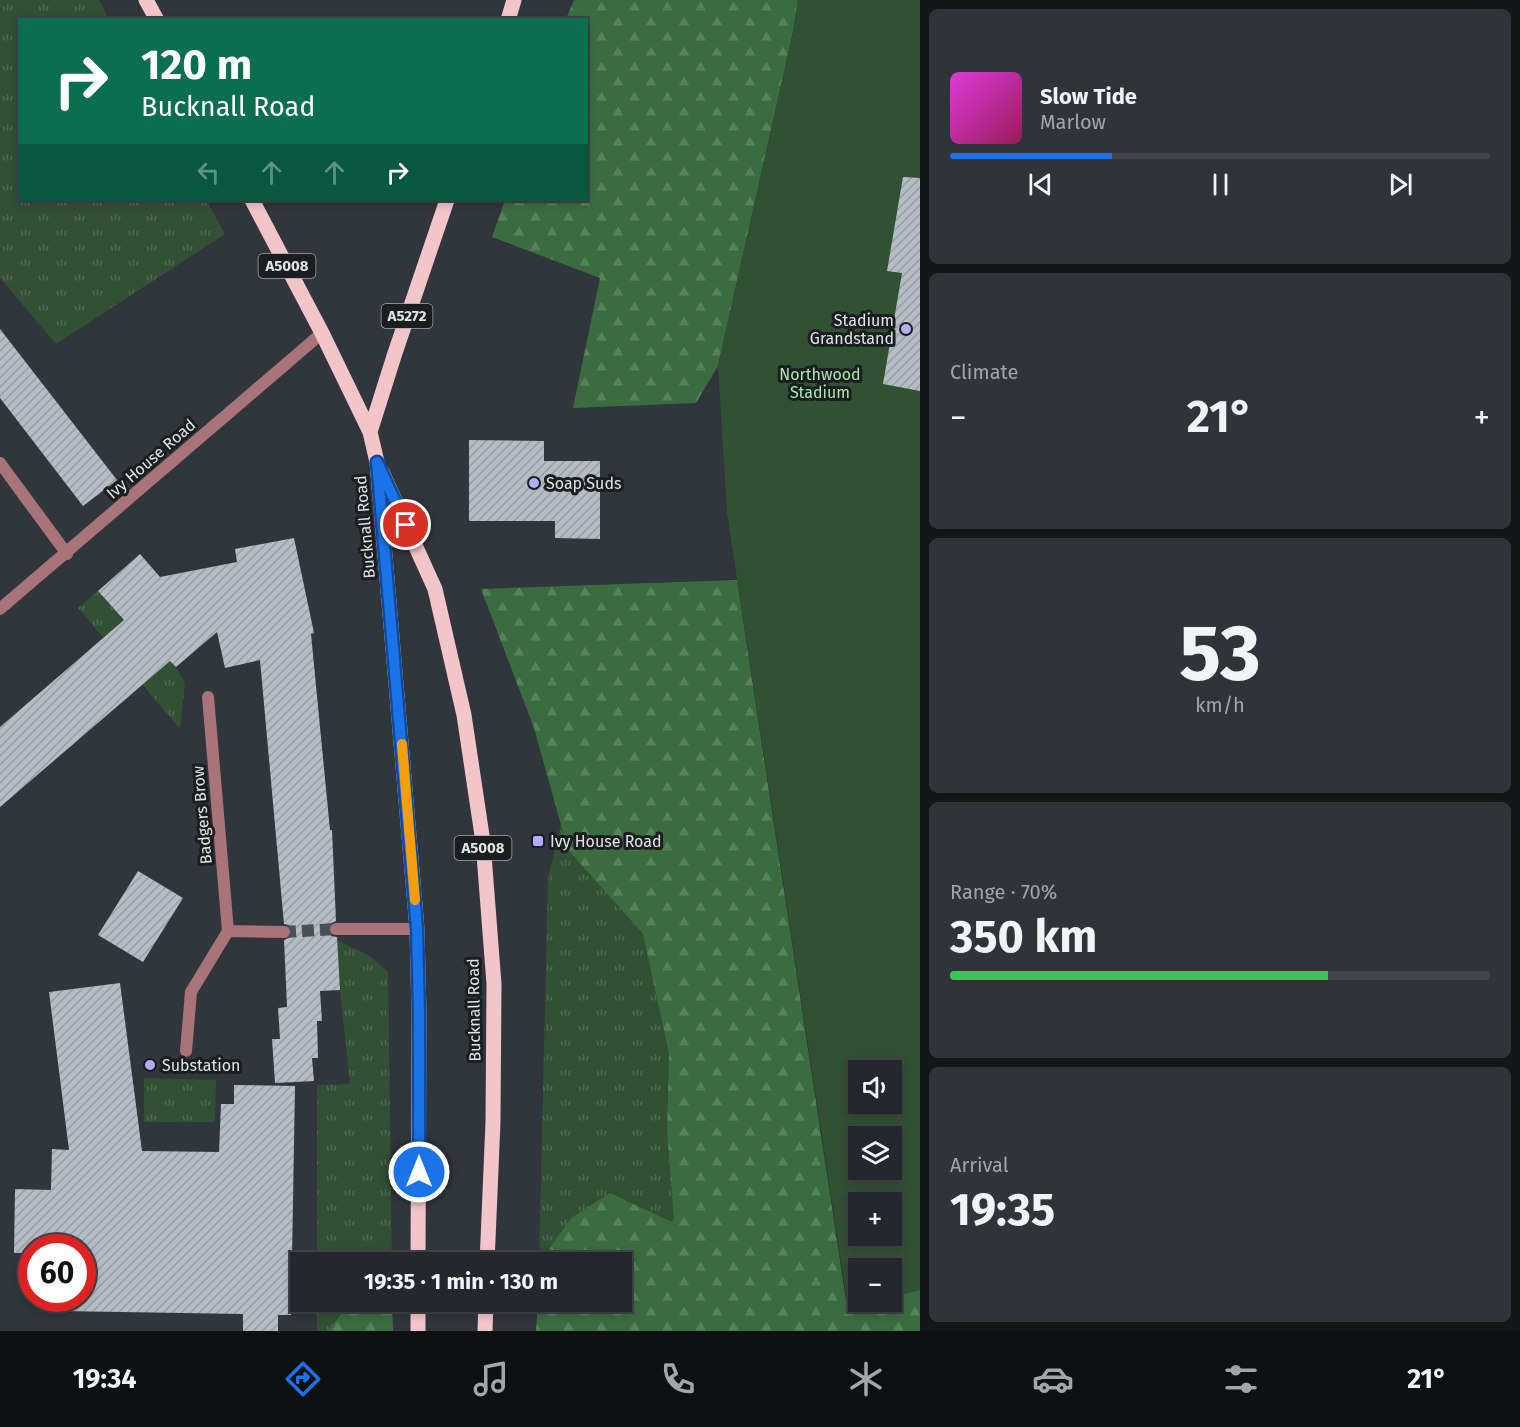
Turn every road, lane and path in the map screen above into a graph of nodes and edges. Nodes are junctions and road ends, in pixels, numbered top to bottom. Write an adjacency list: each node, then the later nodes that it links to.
1 (146, 0): 3 (main road)
2 (514, 0): 4 (main road)
3 (156, 18)
4 (509, 18)
5 (253, 201): 7 (main road, A5008)
6 (447, 201): 8 (main road, A5272)
7 (322, 333): 8 (main road, A5008); 11 (street, Ivy House Road)
8 (370, 432): 9 (main road, A5008)
9 (377, 462): 15 (main road, Bucknall Road / A5008); 20 (main road, Bucknall Road / A5008)
10 (0, 463): 11 (street)
11 (67, 554): 12 (street, Ivy House Road)
12 (0, 609)
13 (208, 697): 16 (street, Badgers Brow)
14 (336, 929): 15 (street)
15 (417, 929): 19 (main road, Bucknall Road / A5008)
16 (228, 931): 17 (street); 18 (street)
17 (284, 932)
18 (186, 1051)
19 (418, 1252)
20 (487, 1252)
21 (418, 1312): 23 (main road)
22 (486, 1312): 24 (main road)
23 (418, 1331)
24 (485, 1331)

